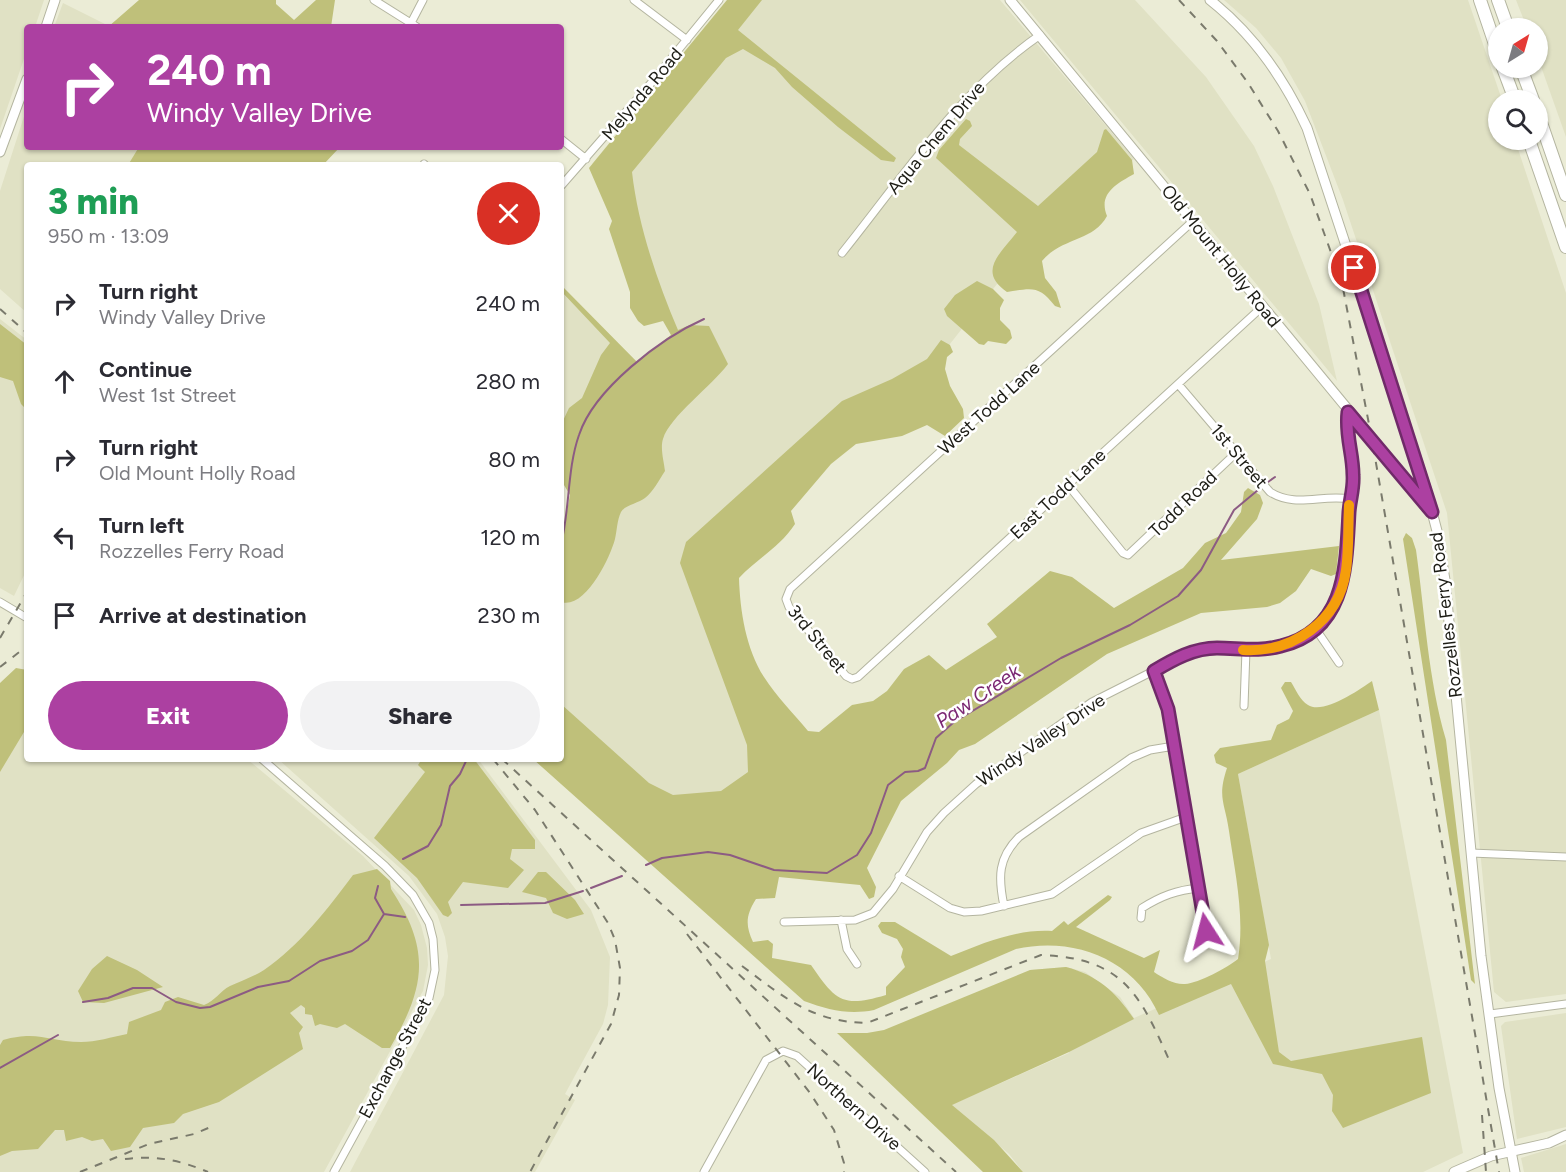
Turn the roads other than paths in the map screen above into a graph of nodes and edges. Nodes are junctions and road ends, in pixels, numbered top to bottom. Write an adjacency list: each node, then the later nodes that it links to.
1 (55, 0): 11 (street)
2 (374, 0): 12 (street)
3 (423, 0): 13 (street)
4 (634, 0): 16 (street)
5 (719, 0): 16 (street, Melynda Road)
6 (1010, 0): 15 (street, Old Mount Holly Road)
7 (1210, 0): 34 (street, Rozzelles Ferry Road)
8 (1480, 0): 14 (highway)
9 (1498, 0): 10 (highway)
10 (1504, 18)
11 (47, 24)
12 (412, 24)
13 (414, 24)
14 (1488, 24)
15 (1040, 35): 25 (street, Old Mount Holly Road); 27 (street, Aqua Chem Drive)
16 (687, 40): 22 (street, Melynda Road)
17 (24, 87): 21 (street)
18 (564, 141): 22 (street)
19 (1548, 143): 24 (highway)
20 (1532, 150): 26 (highway)
21 (0, 152)
22 (586, 159): 23 (street, Melynda Road)
23 (564, 183)
24 (1566, 195)
25 (1193, 221): 28 (street, Old Mount Holly Road); 35 (street, West Todd Lane)
26 (1566, 247)
27 (842, 253)
28 (1262, 307): 29 (street, East Todd Lane); 30 (street, Old Mount Holly Road)
29 (1178, 384): 31 (street, 1st Street); 32 (street, East Todd Lane)
30 (1348, 412): 33 (street, Windy Valley Drive); 34 (street, Old Mount Holly Road)
31 (1236, 453): 32 (street, Todd Road); 33 (street, 1st Street)
32 (1068, 485): 42 (street, East Todd Lane)
33 (1350, 499): 38 (street, Windy Valley Drive)
34 (1432, 512): 47 (street, Rozzelles Ferry Road)
35 (786, 596): 42 (street, 3rd Street)
36 (0, 603): 37 (street)
37 (24, 616)
38 (1315, 628): 39 (street, Windy Valley Drive); 40 (street)
39 (1246, 650): 41 (street, Windy Valley Drive); 43 (street)
40 (1340, 663)
41 (1154, 671): 44 (street); 49 (street, Windy Valley Drive)
42 (852, 679)
43 (1244, 706)
44 (1174, 746): 46 (street); 51 (street)
45 (265, 762): 61 (street, Exchange Street)
46 (1186, 817): 50 (street); 51 (street)
47 (1471, 853): 48 (street); 58 (street, Rozzelles Ferry Road)
48 (1566, 857)
49 (899, 876): 51 (street); 53 (street, Windy Valley Drive)
50 (1199, 888): 52 (street); 55 (street)
51 (1004, 906)
52 (1141, 918)
53 (841, 920): 54 (street, Windy Valley Drive); 56 (street)
54 (784, 922)
55 (1200, 938)
56 (857, 964)
57 (1566, 1004): 58 (street)
58 (1490, 1014): 60 (street, Rozzelles Ferry Road)
59 (1566, 1135): 60 (street)
60 (1510, 1151): 64 (street); 65 (street, Rozzelles Ferry Road)
61 (334, 1172)
62 (704, 1172): 63 (street, Northern Drive)
63 (925, 1172)
64 (1454, 1172)
65 (1515, 1172)

